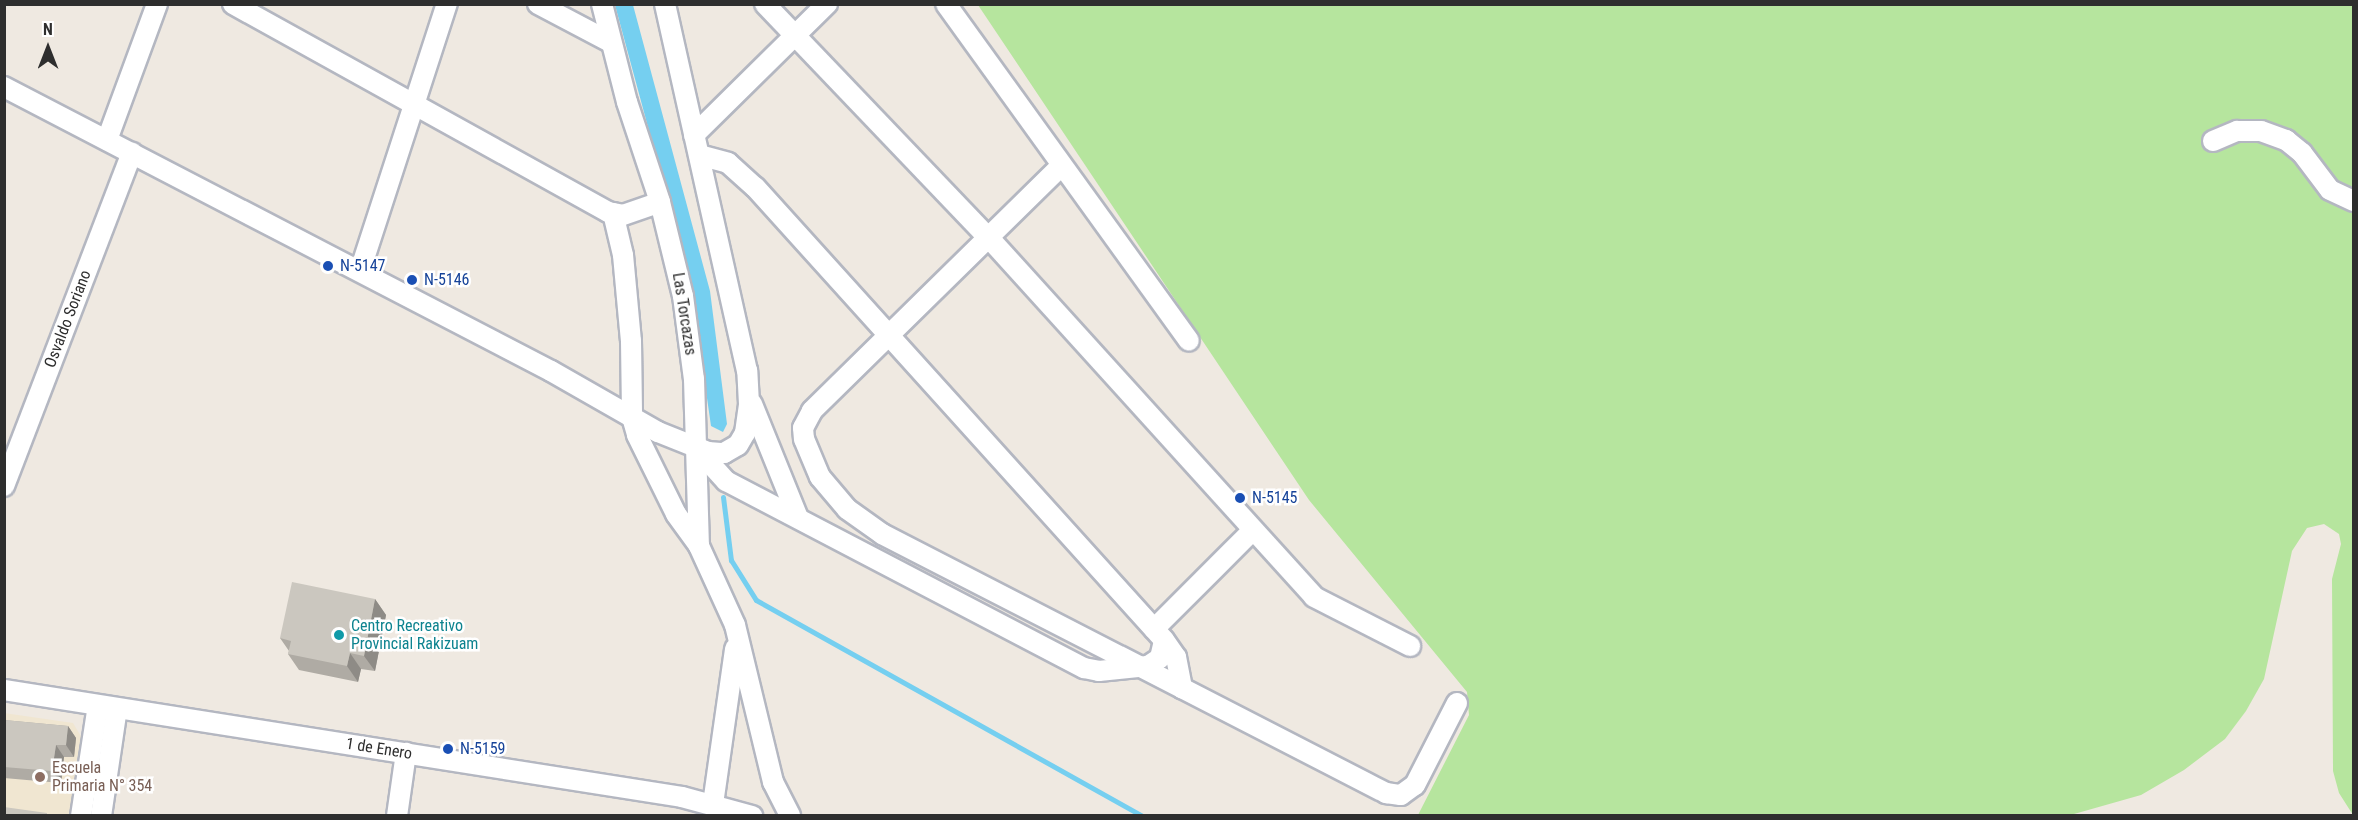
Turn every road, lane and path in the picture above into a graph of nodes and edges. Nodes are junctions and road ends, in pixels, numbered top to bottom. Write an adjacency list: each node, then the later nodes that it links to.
1 (157, 4): 16 (street)
2 (233, 4): 14 (street)
3 (447, 4): 14 (street)
4 (538, 4): 10 (street)
5 (602, 4): 12 (street, Las Torcazas)
6 (665, 4): 15 (street)
7 (765, 4): 11 (street)
8 (827, 4): 11 (street)
9 (946, 4): 20 (street)
10 (559, 10): 12 (street)
11 (797, 35): 15 (street); 24 (street)
12 (610, 42): 22 (street, Las Torcazas)
13 (4, 87): 16 (street)
14 (414, 105): 23 (street); 25 (street)
15 (694, 135): 19 (street)
16 (107, 140): 18 (street)
17 (2213, 141): 21 (street)
18 (132, 153): 25 (street); 31 (street, Osvaldo Soriano)
19 (699, 155): 26 (street); 28 (street)
20 (1060, 167): 24 (street); 27 (street)
21 (2354, 201)
22 (660, 202): 23 (street); 30 (street, Las Torcazas)
23 (613, 213): 29 (street)
24 (989, 238): 26 (street); 33 (street)
25 (360, 271): 29 (street)
26 (889, 335): 36 (street); 38 (street)
27 (1189, 341)
28 (749, 398): 30 (street); 32 (street)
29 (632, 417): 30 (street); 34 (street)
30 (696, 448): 32 (street); 34 (street, Las Torcazas)
31 (4, 486)
32 (798, 518): 38 (street)
33 (1253, 530): 36 (street); 37 (street)
34 (699, 546): 35 (street, Las Torcazas)
35 (735, 625): 44 (street, Las Torcazas); 49 (street, Las Torcazas)
36 (1159, 634): 38 (street); 39 (street)
37 (1410, 646)
38 (1142, 667): 39 (street)
39 (1182, 688): 41 (street)
40 (4, 690): 42 (street, 1 de Enero)
41 (1457, 703)
42 (107, 707): 43 (street, 1 de Enero); 45 (street); 46 (street)
43 (406, 753): 44 (street, 1 de Enero); 47 (street)
44 (703, 806): 48 (street, 1 de Enero)
45 (81, 816)
46 (100, 816)
47 (397, 816)
48 (752, 816)
49 (790, 816)

